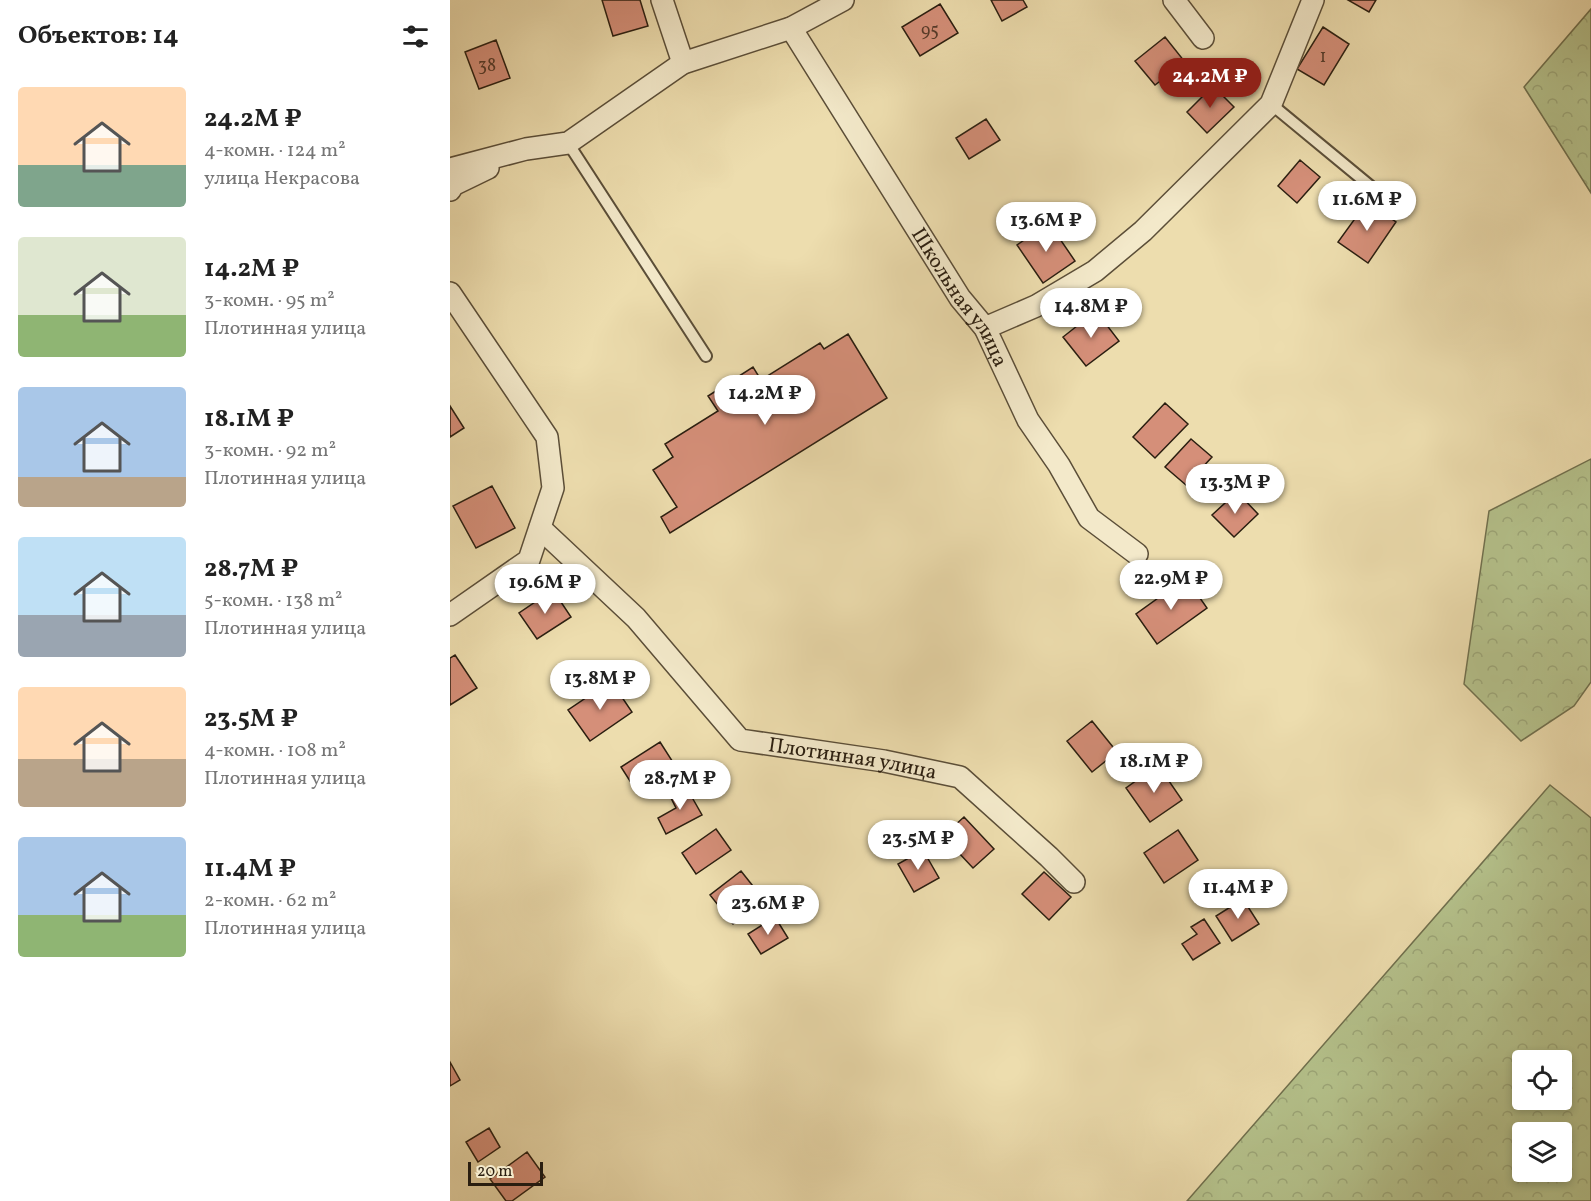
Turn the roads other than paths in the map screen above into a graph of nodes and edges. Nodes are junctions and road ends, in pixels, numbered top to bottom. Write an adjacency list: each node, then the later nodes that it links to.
1 (662, 0): 7 (street)
2 (843, 0): 5 (street)
3 (1174, 0): 6 (street)
4 (1313, 0): 8 (street)
5 (792, 28): 7 (street); 15 (street, Школьная улица)
6 (1203, 38)
7 (683, 63): 9 (street)
8 (1271, 104): 13 (lane); 15 (street)
9 (568, 143): 10 (street); 16 (lane)
10 (526, 149): 11 (street); 12 (street)
11 (450, 169)
12 (450, 190)
13 (1386, 199)
14 (450, 293): 17 (street)
15 (985, 328): 18 (street, Школьная улица)
16 (706, 356)
17 (540, 528): 19 (street); 20 (street, Плотинная улица)
18 (1137, 554)
19 (450, 615)
20 (1074, 882)

